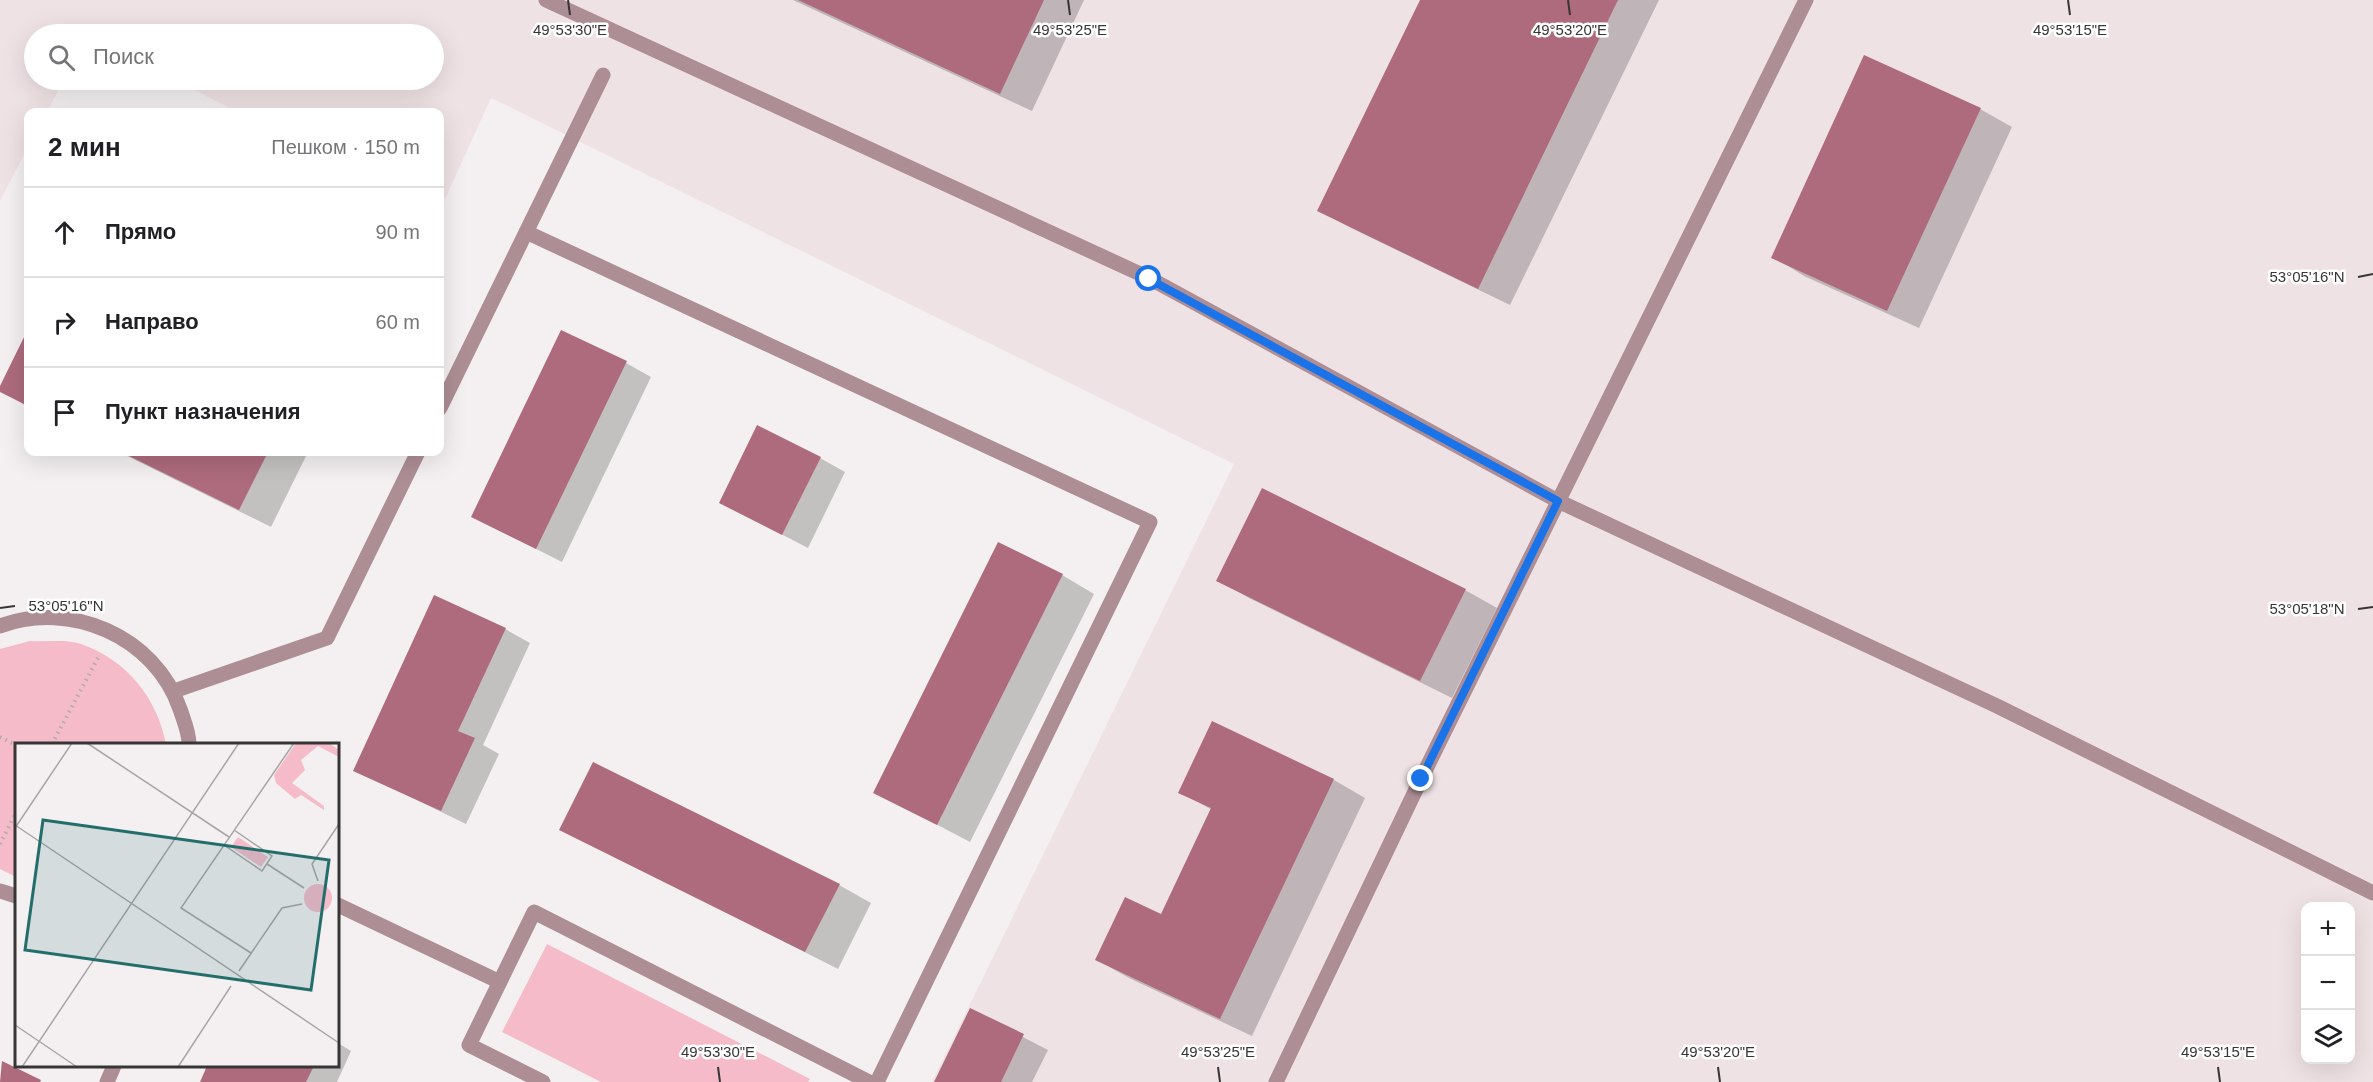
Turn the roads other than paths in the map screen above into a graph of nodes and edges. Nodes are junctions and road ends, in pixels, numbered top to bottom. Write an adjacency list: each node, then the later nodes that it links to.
1 (546, 0): 7 (street)
2 (1806, 0): 7 (street)
3 (603, 75): 4 (street)
4 (526, 232): 5 (street); 20 (street)
5 (444, 400)
6 (416, 456): 9 (street)
7 (1558, 501): 12 (street); 21 (street)
8 (0, 626): 9 (street)
9 (174, 691): 10 (street)
10 (189, 743)
11 (0, 891): 13 (street)
12 (2373, 892)
13 (15, 896)
14 (339, 905): 15 (street)
15 (500, 982): 18 (street); 19 (street)
16 (113, 1067): 17 (street)
17 (107, 1082)
18 (543, 1082)
19 (869, 1082)
20 (877, 1082)
21 (1276, 1082)

